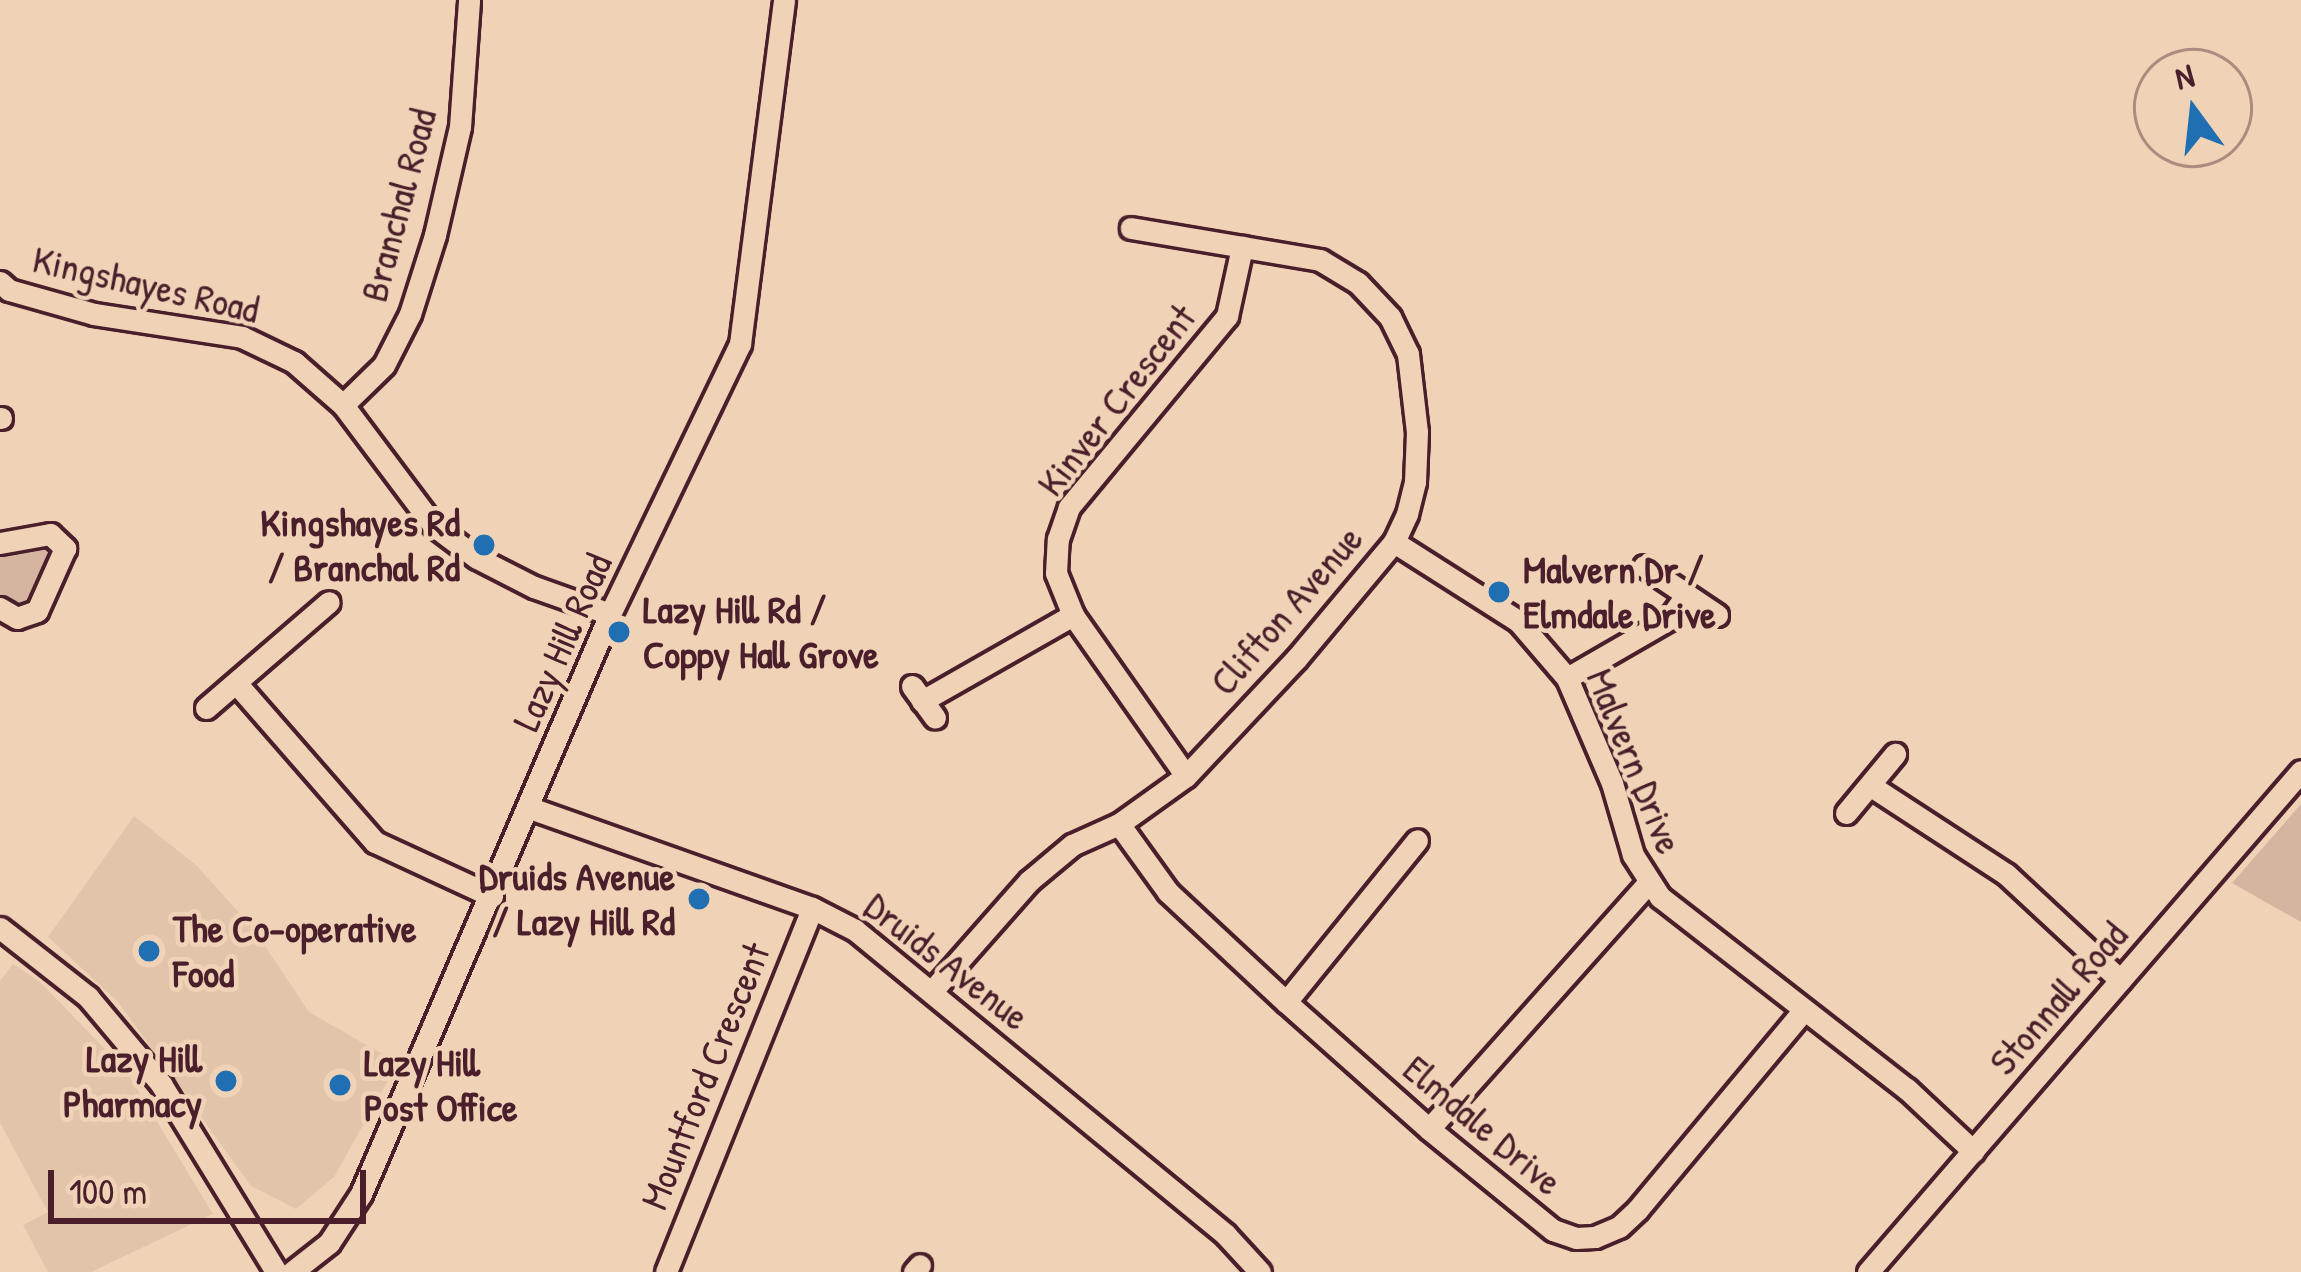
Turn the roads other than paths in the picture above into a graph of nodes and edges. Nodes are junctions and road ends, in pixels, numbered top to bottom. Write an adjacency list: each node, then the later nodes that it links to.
1 (469, 0): 6 (street, Branchal Road)
2 (784, 0): 13 (street, Lazy Hill Road)
3 (1131, 228): 4 (street, Clifton Avenue)
4 (1242, 248): 7 (street, Clifton Avenue); 14 (street, Kinver Crescent)
5 (3, 292): 6 (street, Kingshayes Road)
6 (343, 406): 13 (street, Kingshayes Road)
7 (1394, 542): 16 (street, Malvern Drive); 22 (street, Clifton Avenue)
8 (0, 543): 12 (street)
9 (1644, 566): 10 (street)
10 (1684, 598): 15 (street); 16 (street)
11 (329, 602): 17 (street)
12 (0, 608)
13 (610, 614): 24 (street, Lazy Hill Road)
14 (1072, 615): 18 (street); 22 (street, Kinver Crescent)
15 (1717, 616)
16 (1567, 678): 28 (street, Malvern Drive)
17 (237, 684): 19 (street); 29 (street)
18 (923, 702)
19 (206, 708)
20 (1894, 754): 23 (street)
21 (2301, 771): 32 (street, Stonnall Road)
22 (1186, 776): 26 (street, Clifton Avenue)
23 (1871, 787): 25 (street); 32 (street)
24 (530, 808): 29 (street, Lazy Hill Road); 30 (street, Druids Avenue)
25 (1846, 813)
26 (1119, 824): 33 (street, Clifton Avenue); 34 (street, Elmdale Drive)
27 (1416, 856): 34 (street)
28 (1647, 884): 35 (street, Malvern Drive); 36 (street)
29 (492, 896): 39 (street, Lazy Hill Road)
30 (812, 908): 33 (street, Druids Avenue); 40 (street, Mountford Crescent)
31 (0, 928): 38 (street)
32 (2120, 980): 37 (street, Stonnall Road)
33 (932, 991): 41 (street, Druids Avenue)
34 (1286, 1002): 36 (street, Elmdale Drive)
35 (1804, 1011): 36 (street, Elmdale Drive); 37 (street, Malvern Drive)
36 (1429, 1130)
37 (1973, 1151): 42 (street, Stonnall Road)
38 (276, 1272)
39 (292, 1272)
40 (667, 1272)
41 (1260, 1272)
42 (1868, 1272)

